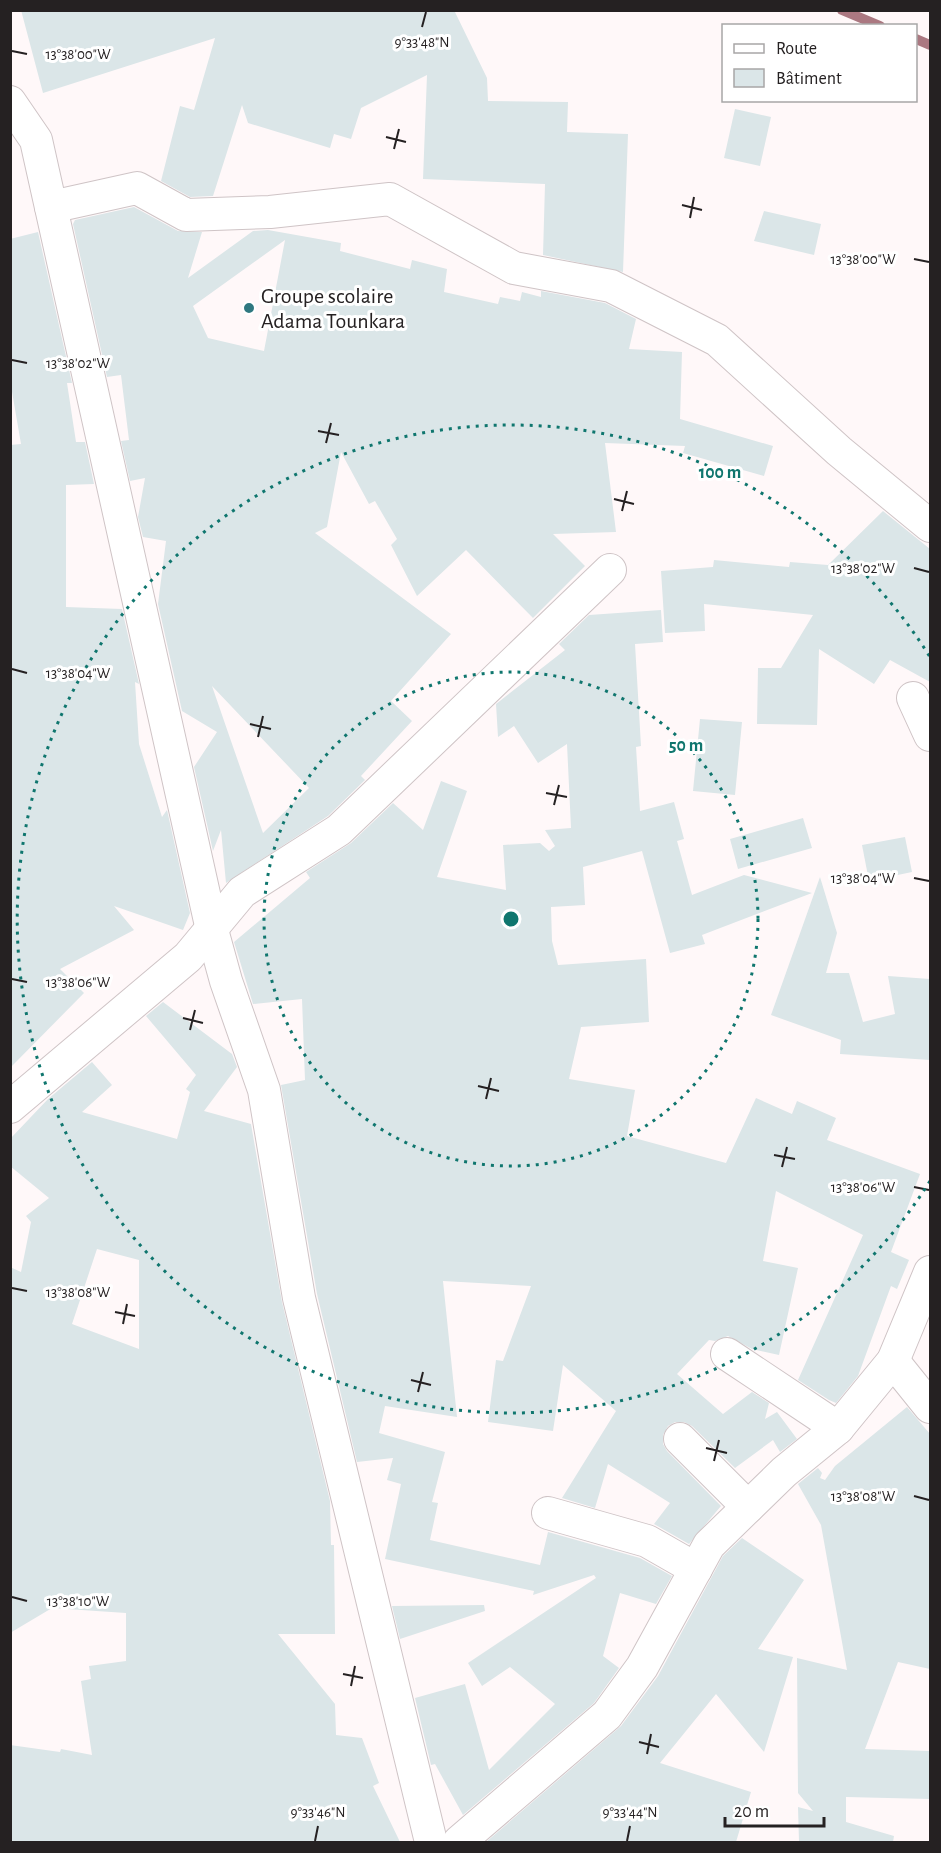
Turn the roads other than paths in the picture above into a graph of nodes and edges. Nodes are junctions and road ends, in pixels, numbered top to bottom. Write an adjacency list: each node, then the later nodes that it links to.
1 (11, 102): 2 (street)
2 (51, 207): 3 (street); 7 (street)
3 (930, 526)
4 (610, 570): 7 (street)
5 (913, 698): 6 (street)
6 (930, 735)
7 (212, 930): 8 (street); 18 (street)
8 (10, 1107)
9 (930, 1272): 11 (street)
10 (727, 1354): 13 (street)
11 (893, 1361): 12 (street); 13 (street)
12 (930, 1407)
13 (838, 1428): 15 (street)
14 (680, 1439): 15 (street)
15 (748, 1507): 17 (street)
16 (548, 1513): 17 (street)
17 (696, 1569): 19 (street)
18 (431, 1842)
19 (459, 1842)

